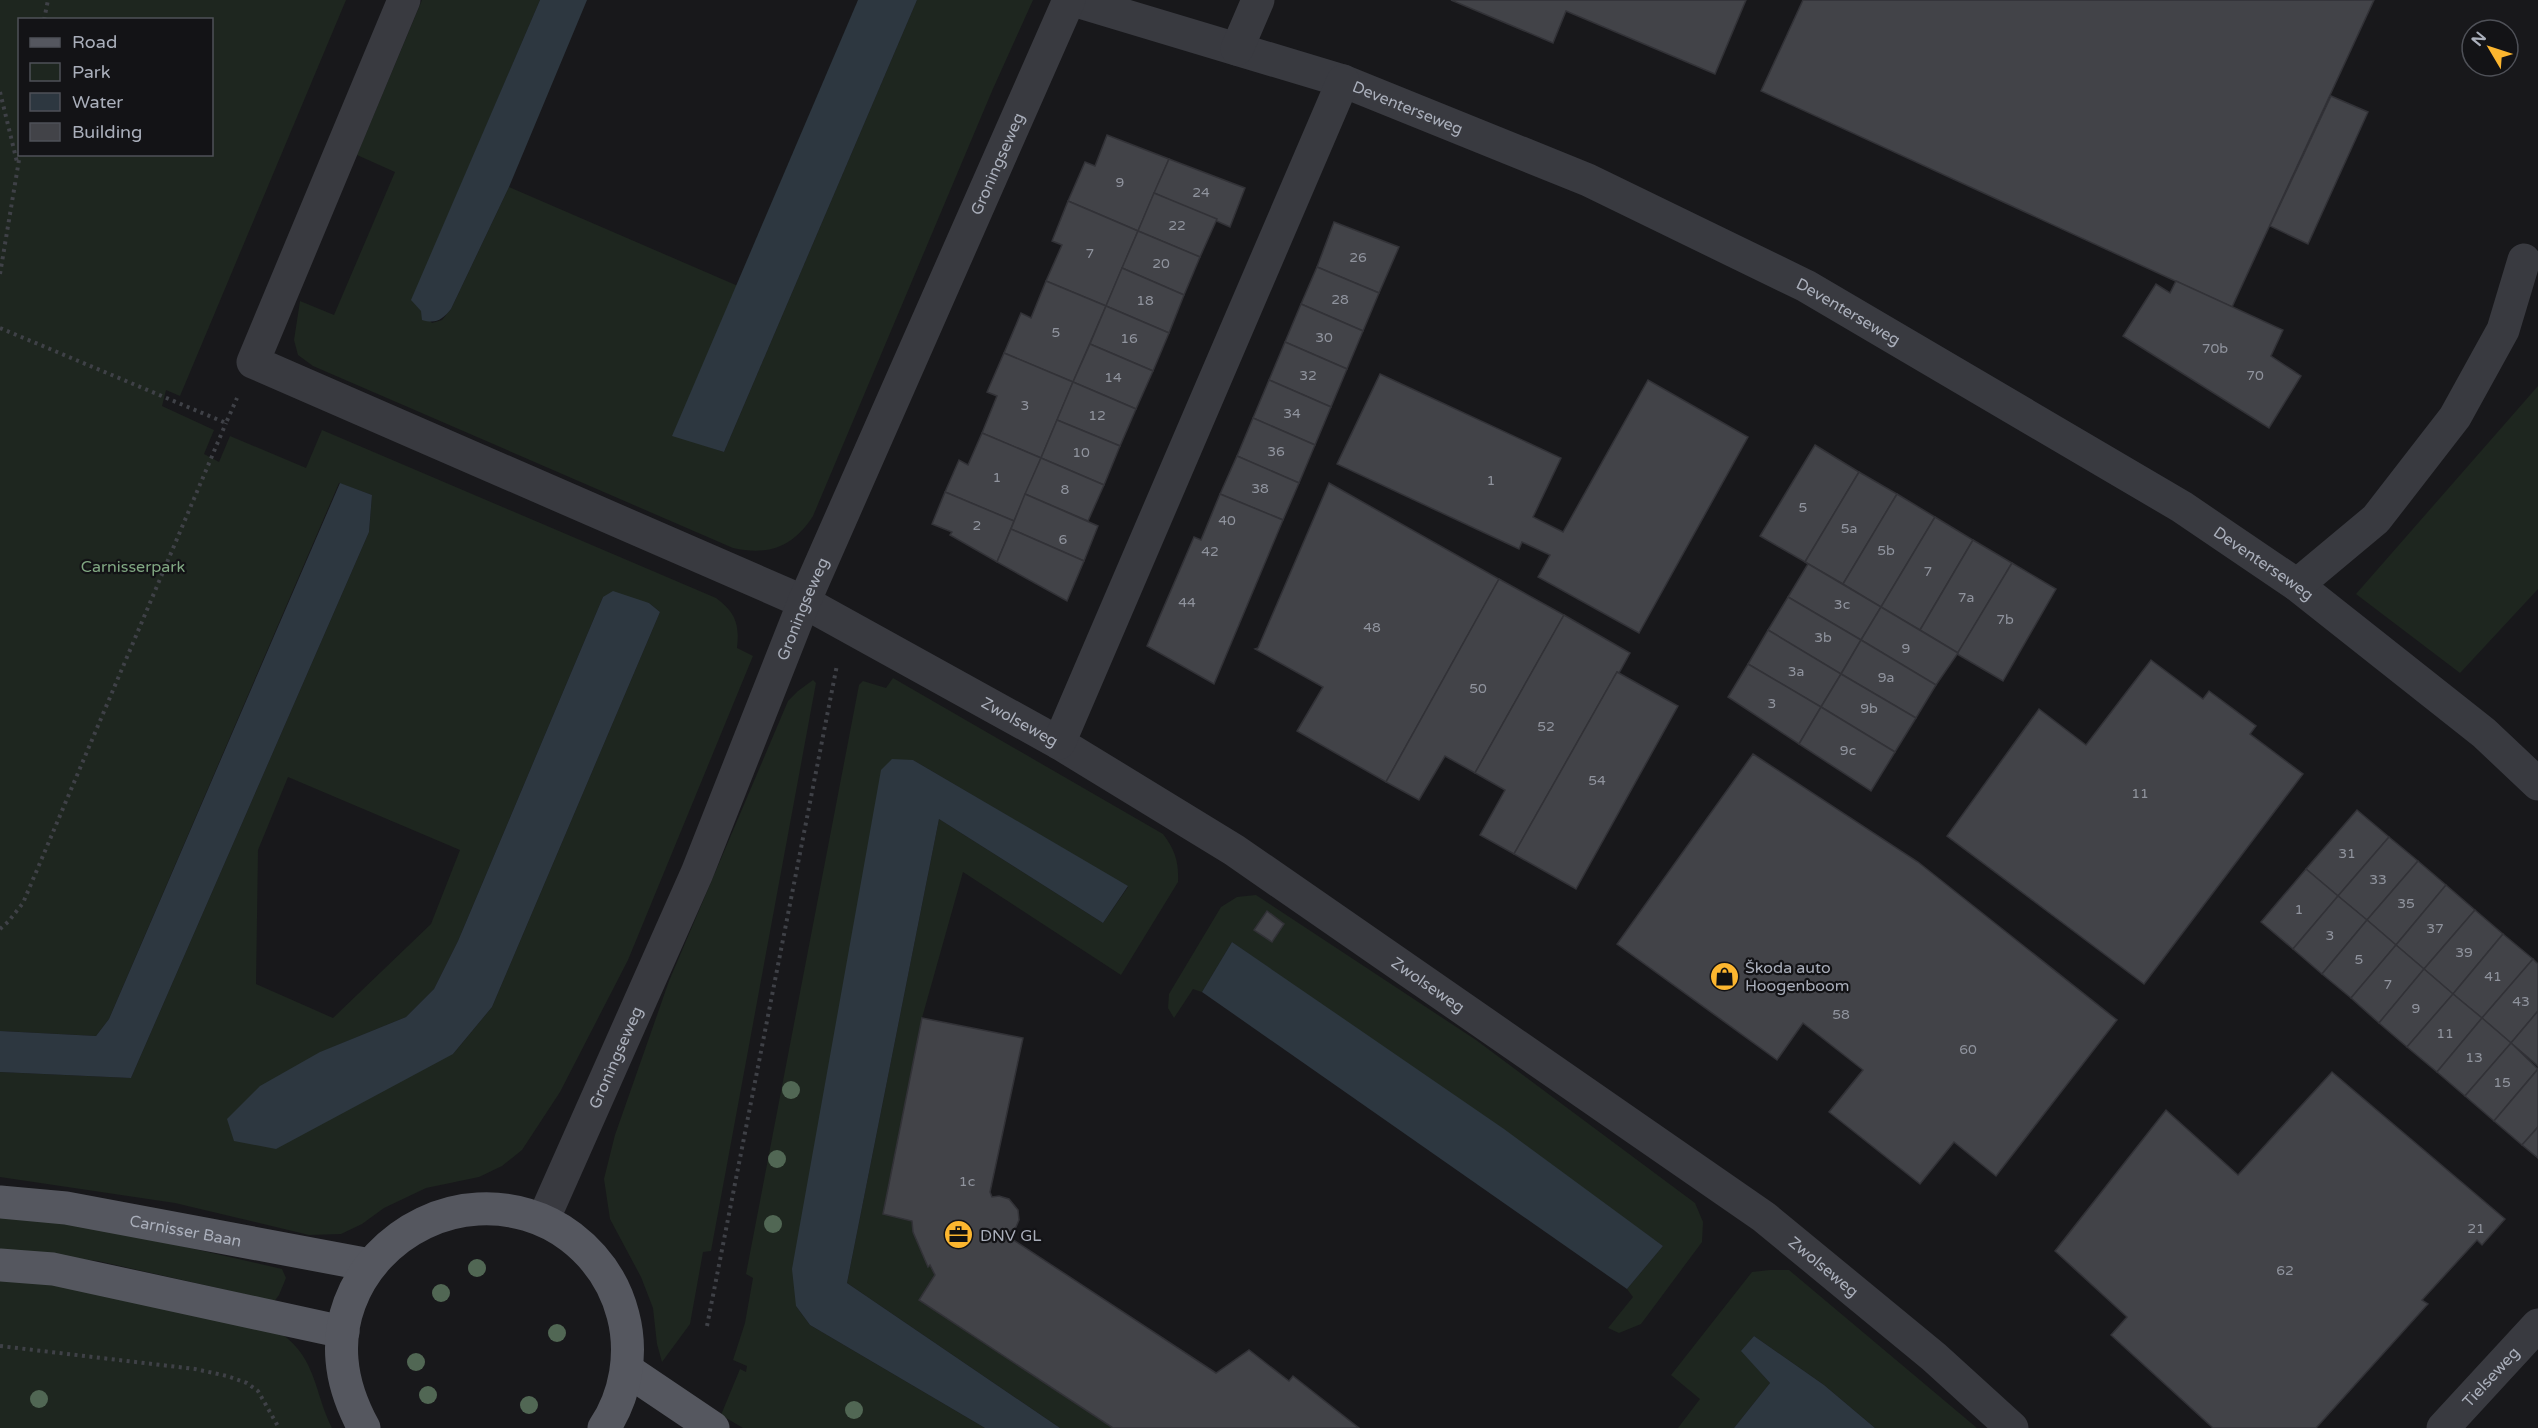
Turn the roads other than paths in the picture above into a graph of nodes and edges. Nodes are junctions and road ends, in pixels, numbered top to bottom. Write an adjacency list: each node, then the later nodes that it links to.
1 (405, 0): 8 (street, Zwolseweg)
2 (1071, 0): 4 (street, Deventerseweg); 8 (street, Groningseweg)
3 (1257, 0): 4 (street)
4 (1237, 49): 5 (street, Deventerseweg)
5 (1343, 81): 7 (street, Deventerseweg); 9 (street)
6 (2524, 260): 7 (street)
7 (2296, 585): 10 (street, Deventerseweg)
8 (804, 602): 9 (street, Zwolseweg); 12 (street, Groningseweg)
9 (1059, 743): 21 (street, Zwolseweg)
10 (2538, 784)
11 (0, 1203): 14 (main road, Carnisser Baan)
12 (543, 1220): 14 (main road); 17 (main road)
13 (0, 1265): 16 (main road)
14 (370, 1265): 16 (main road)
15 (2538, 1326): 22 (street, Tielseweg)
16 (343, 1332): 18 (main road)
17 (627, 1370): 19 (main road); 20 (main road)
18 (364, 1428)
19 (604, 1428)
20 (713, 1428)
21 (2012, 1428)
22 (2443, 1428)

